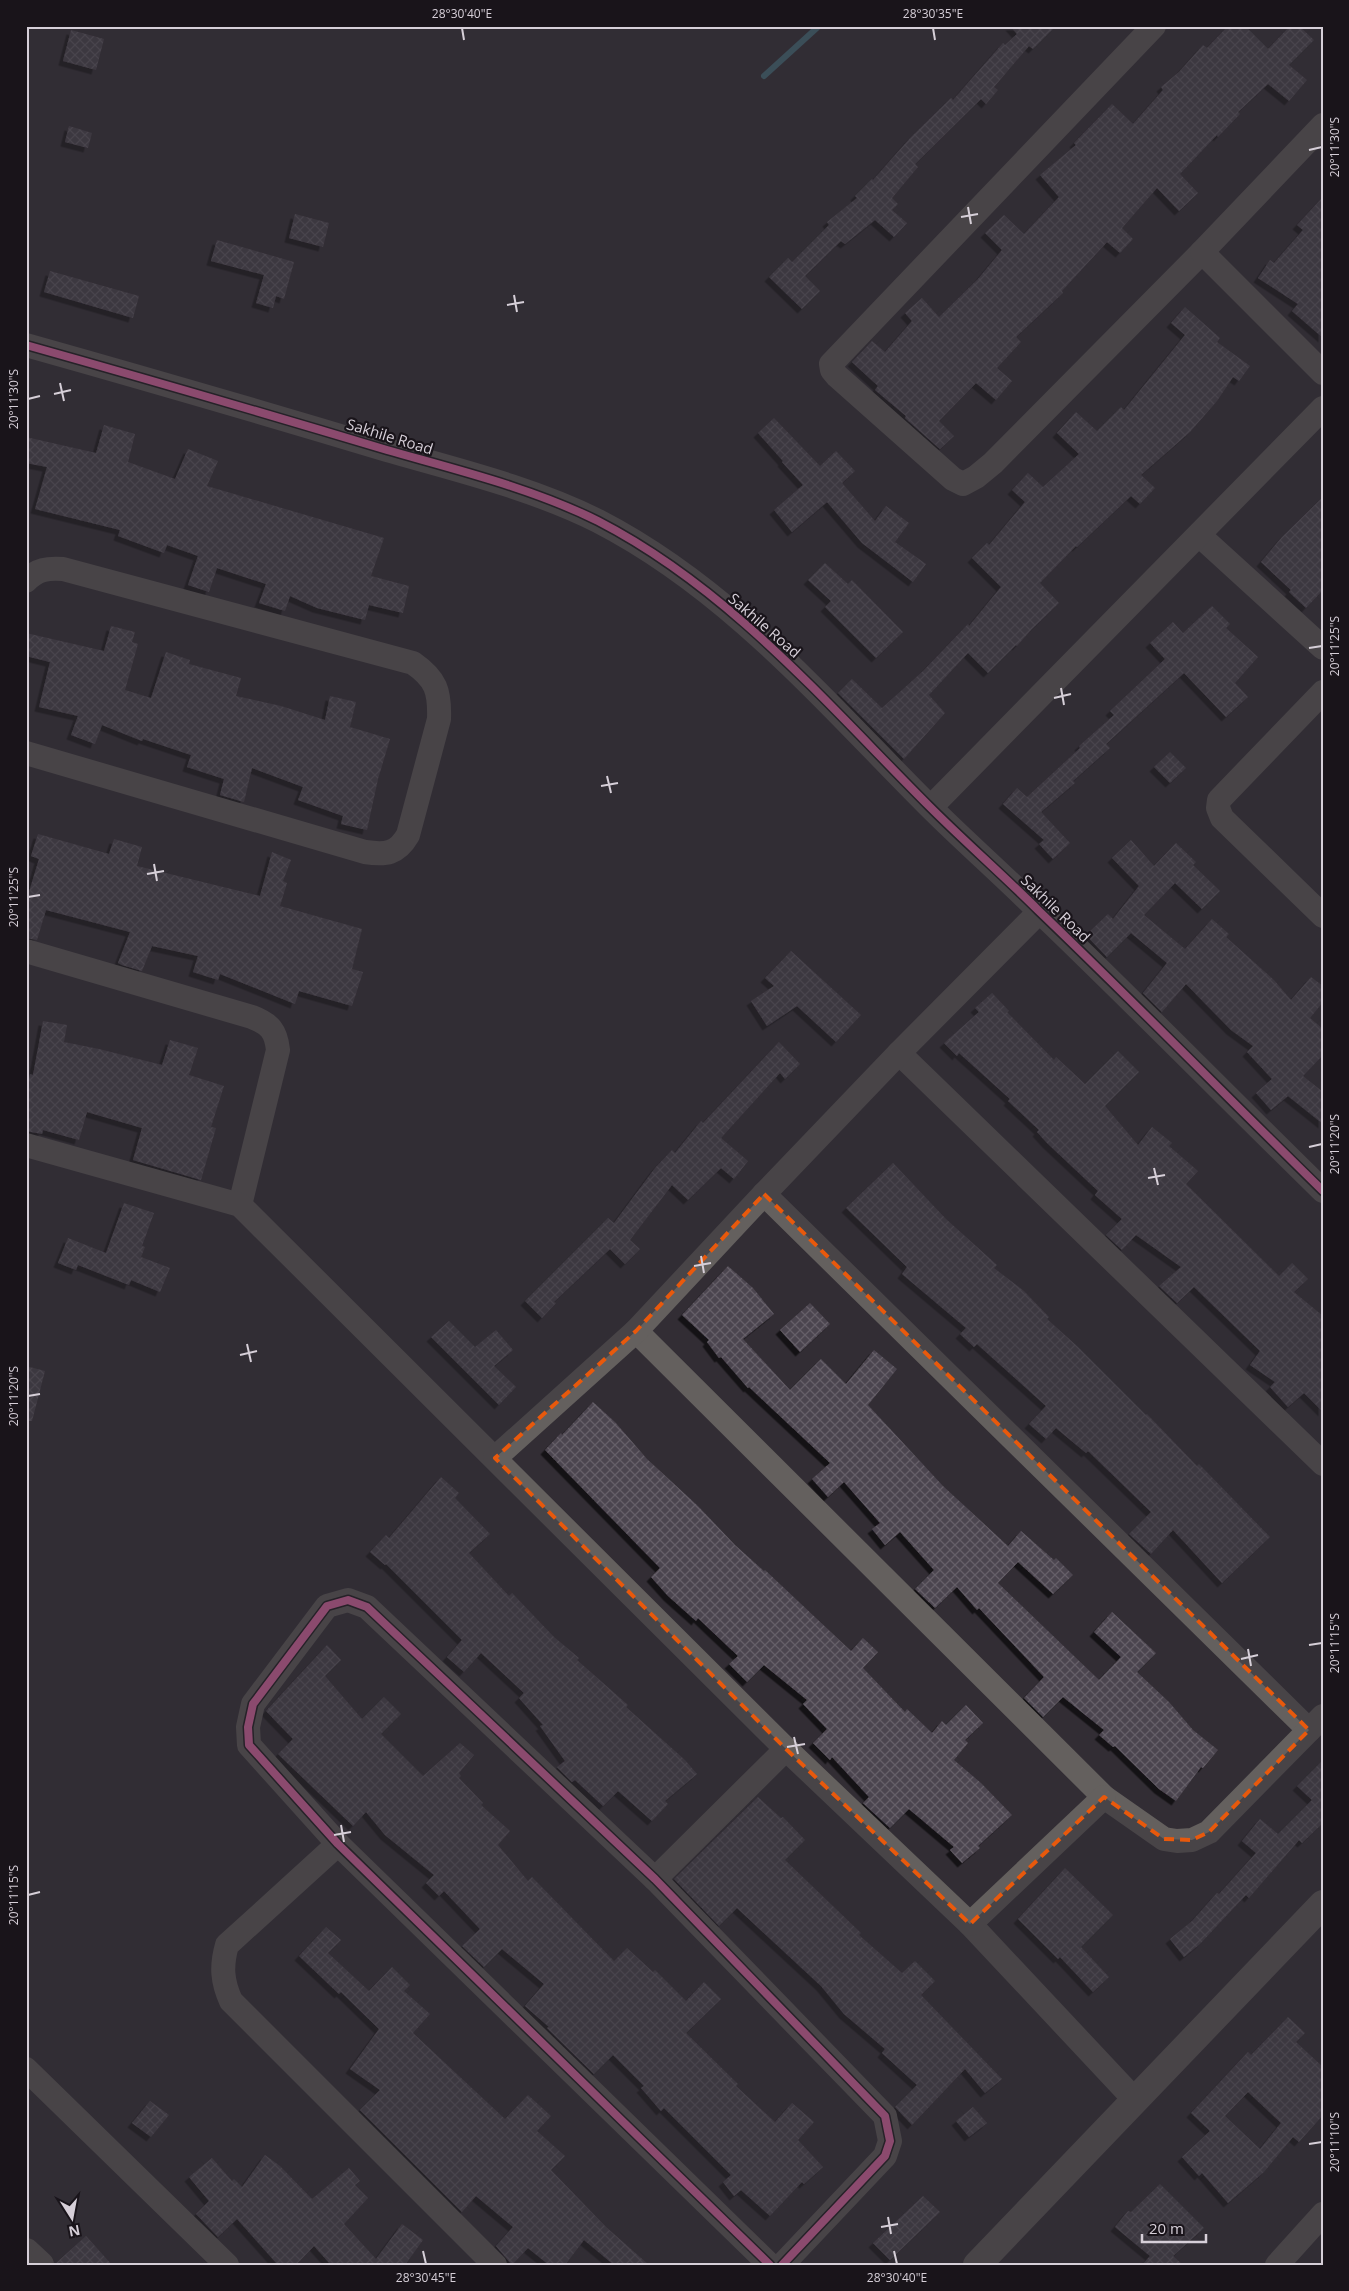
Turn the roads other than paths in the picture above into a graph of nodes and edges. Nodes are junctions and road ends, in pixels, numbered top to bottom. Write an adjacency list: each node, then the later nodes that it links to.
1 (1154, 26): 3 (street)
2 (1323, 125): 3 (street)
3 (1202, 252): 5 (street)
4 (26, 345): 12 (street, Sakhile Road)
5 (1323, 373)
6 (1323, 408): 7 (street)
7 (1199, 534): 9 (street); 12 (street)
8 (26, 581): 11 (street)
9 (1323, 648)
10 (1323, 692): 14 (street)
11 (26, 753)
12 (931, 808): 13 (street, Sakhile Road)
13 (1040, 911): 16 (street); 18 (street, Sakhile Road)
14 (1323, 916)
15 (26, 951): 20 (street)
16 (899, 1053): 19 (street); 23 (street)
17 (26, 1145): 20 (street)
18 (1323, 1191)
19 (764, 1194): 21 (street); 24 (street)
20 (240, 1205): 22 (street)
21 (636, 1331): 22 (street); 26 (street)
22 (495, 1458): 25 (street)
23 (1323, 1464)
24 (1316, 1723): 26 (street)
25 (786, 1749): 28 (street); 30 (street)
26 (1104, 1797): 30 (street)
27 (338, 1844): 28 (street); 37 (street); 38 (street)
28 (655, 1879): 39 (street)
29 (1323, 1904): 32 (street)
30 (970, 1924): 32 (street)
31 (26, 2069): 36 (street)
32 (1135, 2100): 40 (street)
33 (1323, 2214): 41 (street)
34 (26, 2252): 35 (street)
35 (40, 2265)
36 (227, 2265)
37 (495, 2265)
38 (770, 2265)
39 (782, 2265)
40 (977, 2265)
41 (1277, 2265)

